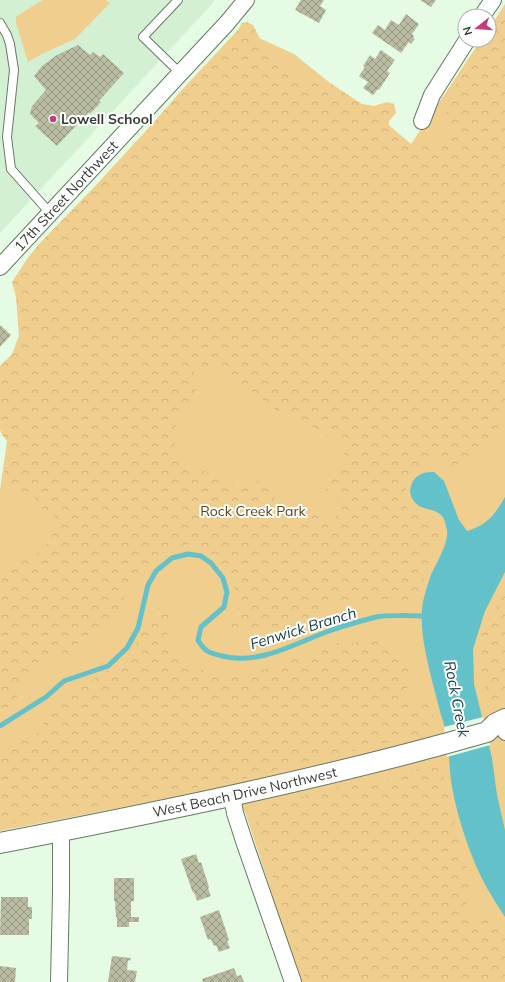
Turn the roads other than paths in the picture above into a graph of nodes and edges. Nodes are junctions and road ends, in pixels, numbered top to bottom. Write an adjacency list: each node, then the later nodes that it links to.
1 (178, 0): 5 (lane)
2 (246, 0): 5 (street, 17th Street Northwest)
3 (0, 23): 7 (lane)
4 (462, 48): 6 (street)
5 (180, 73): 7 (street, 17th Street Northwest)
6 (422, 121)
7 (50, 213): 8 (street, 17th Street Northwest)
8 (0, 267)
9 (501, 730): 10 (street, West Beach Drive Northwest)
10 (232, 796): 11 (street, West Beach Drive Northwest); 14 (street)
11 (61, 831): 12 (street, West Beach Drive Northwest); 13 (street)
12 (0, 843)
13 (59, 982)
14 (293, 982)

